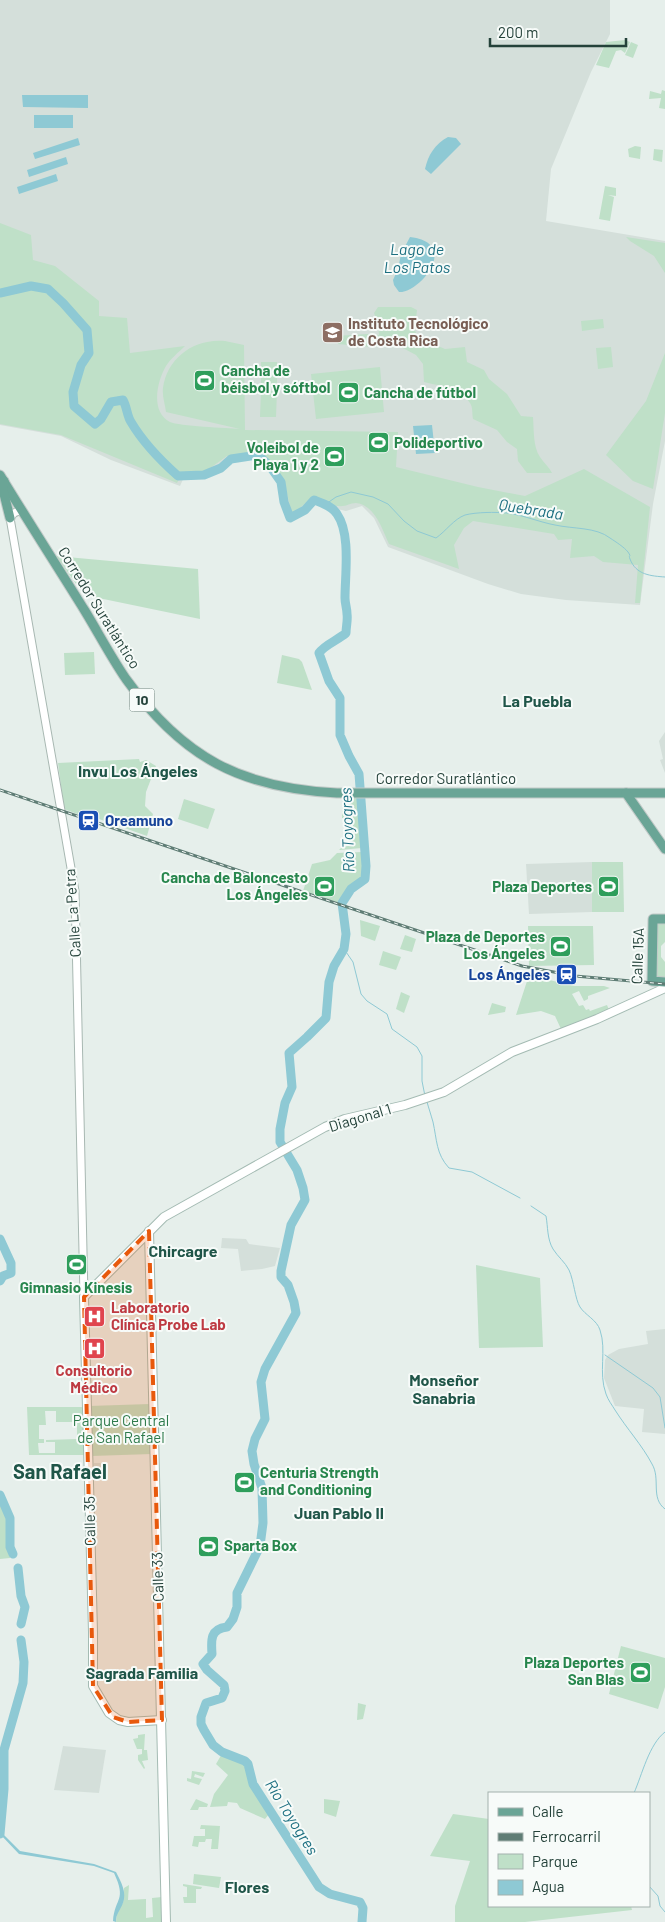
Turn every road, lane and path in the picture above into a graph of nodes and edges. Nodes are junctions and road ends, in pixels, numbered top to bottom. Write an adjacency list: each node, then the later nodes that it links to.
1 (2, 478): 2 (main road, Corredor Suratlántico / 10); 3 (main road)
2 (21, 510): 3 (street); 5 (main road, Corredor Suratlántico / 10)
3 (10, 518): 13 (street, Calle La Petra)
4 (665, 792): 5 (main road, 10)
5 (629, 797): 6 (main road)
6 (665, 849)
7 (665, 919): 8 (main road, Calle 15A)
8 (652, 981): 9 (main road); 11 (main road, Calle 15A)
9 (665, 982)
10 (665, 988): 11 (main road, Diagonal 1)
11 (650, 994): 12 (main road, Diagonal 1)
12 (149, 1231): 13 (main road, Diagonal 1); 14 (main road, Calle 33)
13 (84, 1297): 14 (main road, Calle 35)
14 (162, 1720): 15 (main road, Calle 33)
15 (166, 1922)

